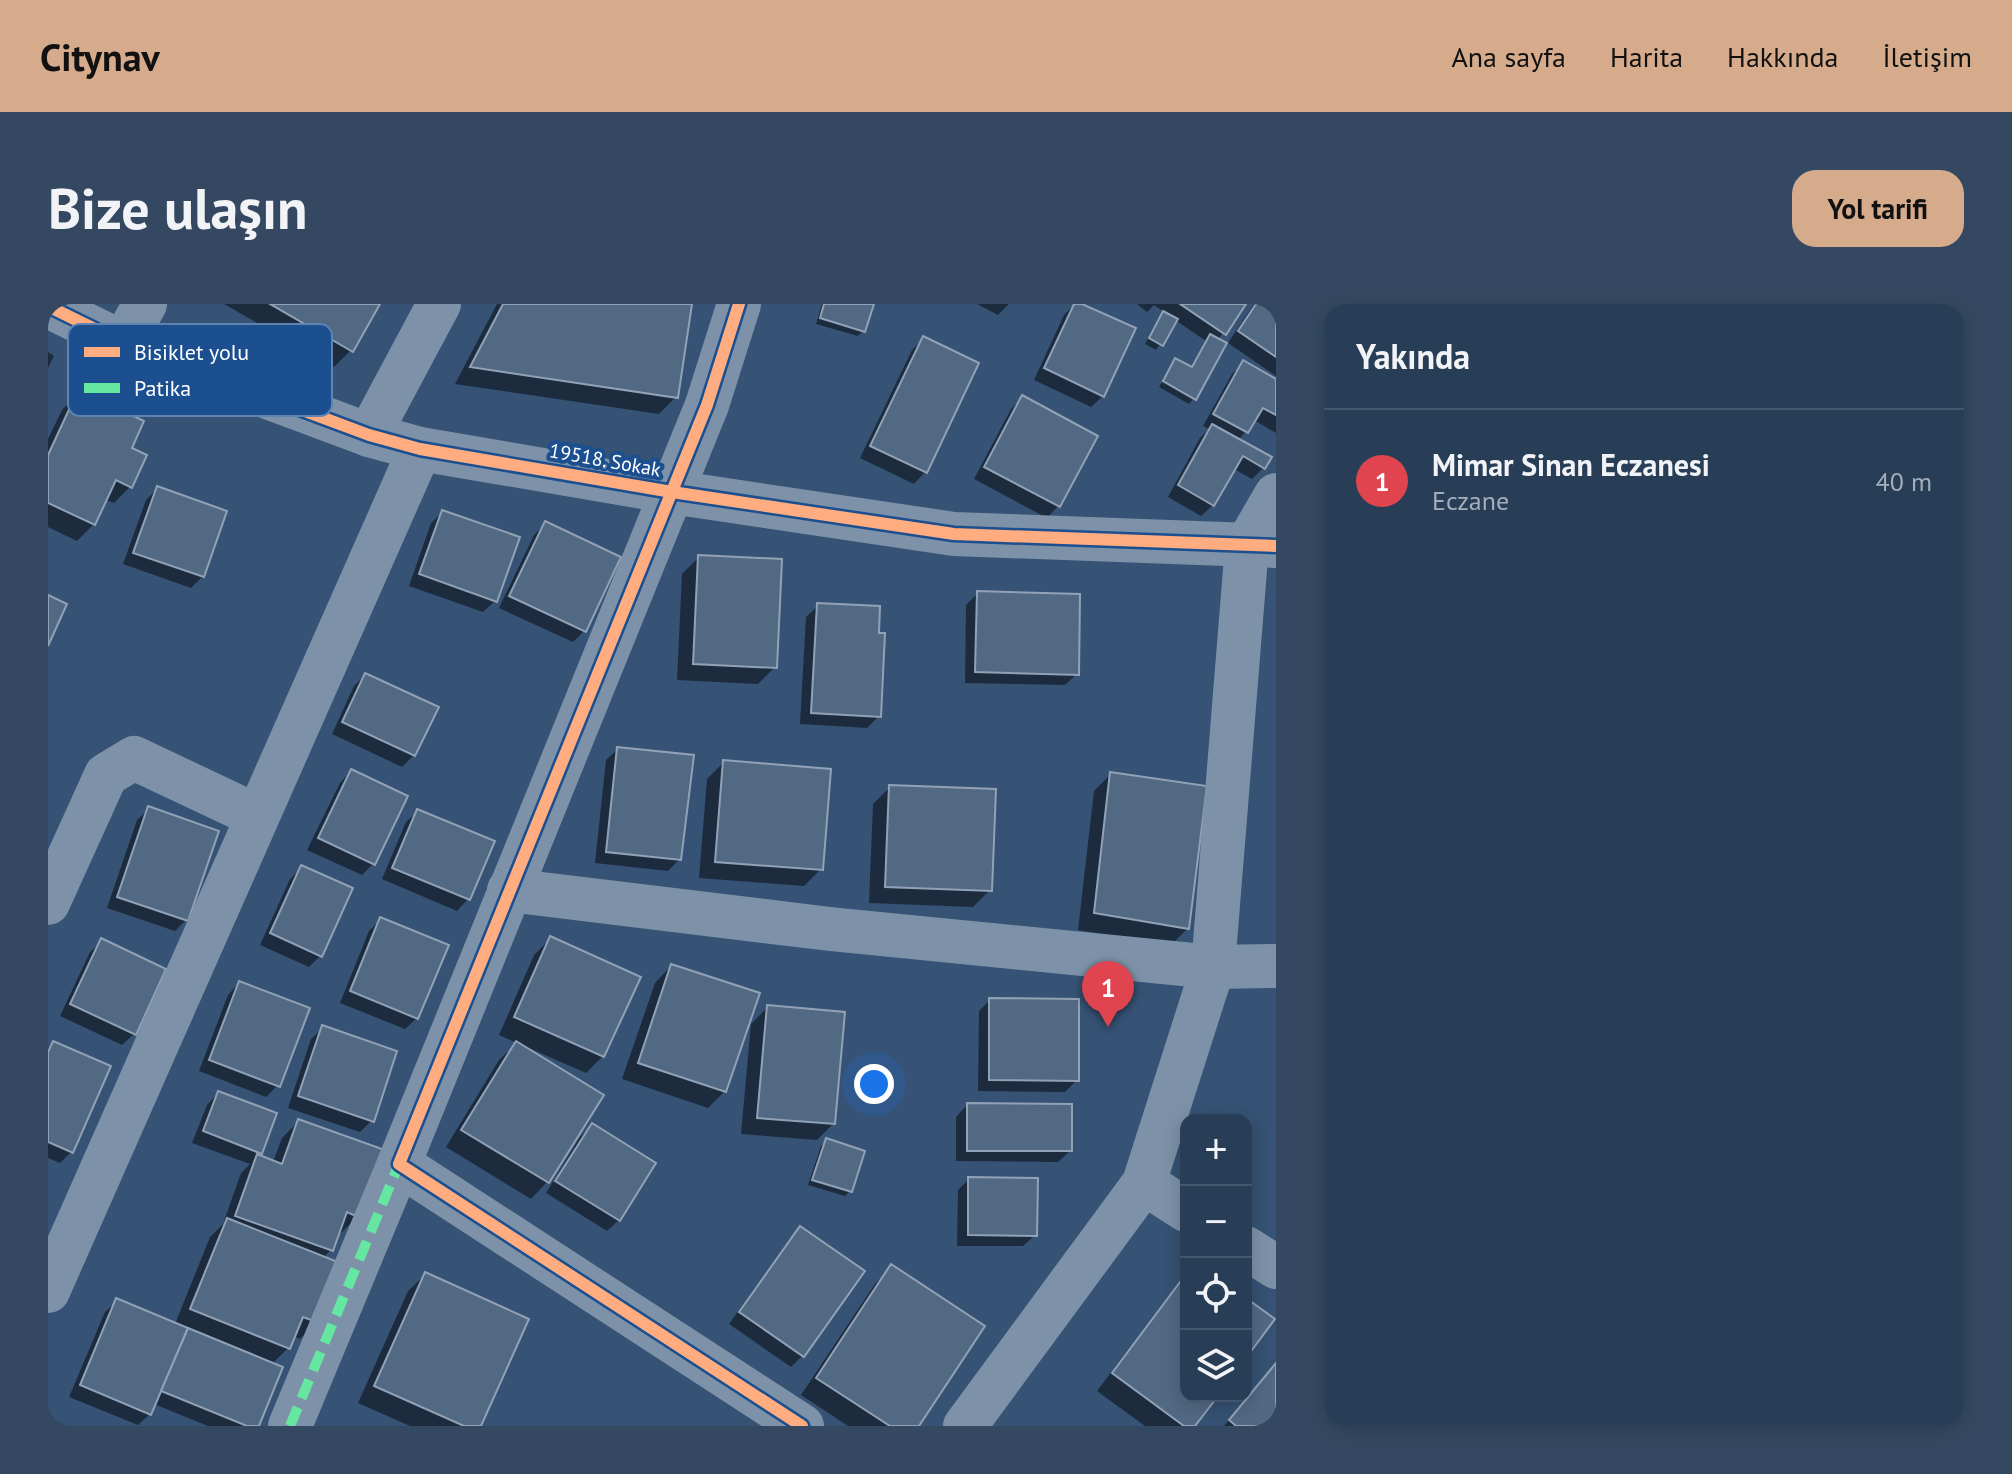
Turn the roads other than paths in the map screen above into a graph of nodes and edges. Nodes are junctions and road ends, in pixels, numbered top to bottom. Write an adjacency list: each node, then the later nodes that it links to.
1 (145, 304): 6 (street)
2 (439, 304): 8 (street)
3 (739, 304): 10 (street)
4 (48, 306): 5 (street, 19518. Sokak)
5 (84, 324)
6 (134, 324)
7 (318, 416): 8 (street, 19518. Sokak)
8 (369, 435): 9 (street, 19518. Sokak)
9 (420, 449): 10 (street, 19518. Sokak); 13 (street)
10 (672, 492): 12 (street, 19518. Sokak); 14 (street)
11 (1276, 495): 12 (street)
12 (1261, 546): 17 (street)
13 (257, 816): 15 (street); 23 (street)
14 (509, 890): 17 (street); 18 (street)
15 (48, 903)
16 (1276, 966): 17 (street)
17 (1213, 967): 19 (street)
18 (399, 1164): 24 (street); 25 (street)
19 (1144, 1183): 20 (street); 26 (street)
20 (1180, 1206)
21 (1252, 1252): 22 (street)
22 (1276, 1267)
23 (48, 1291)
24 (290, 1426)
25 (802, 1426)
26 (965, 1426)

